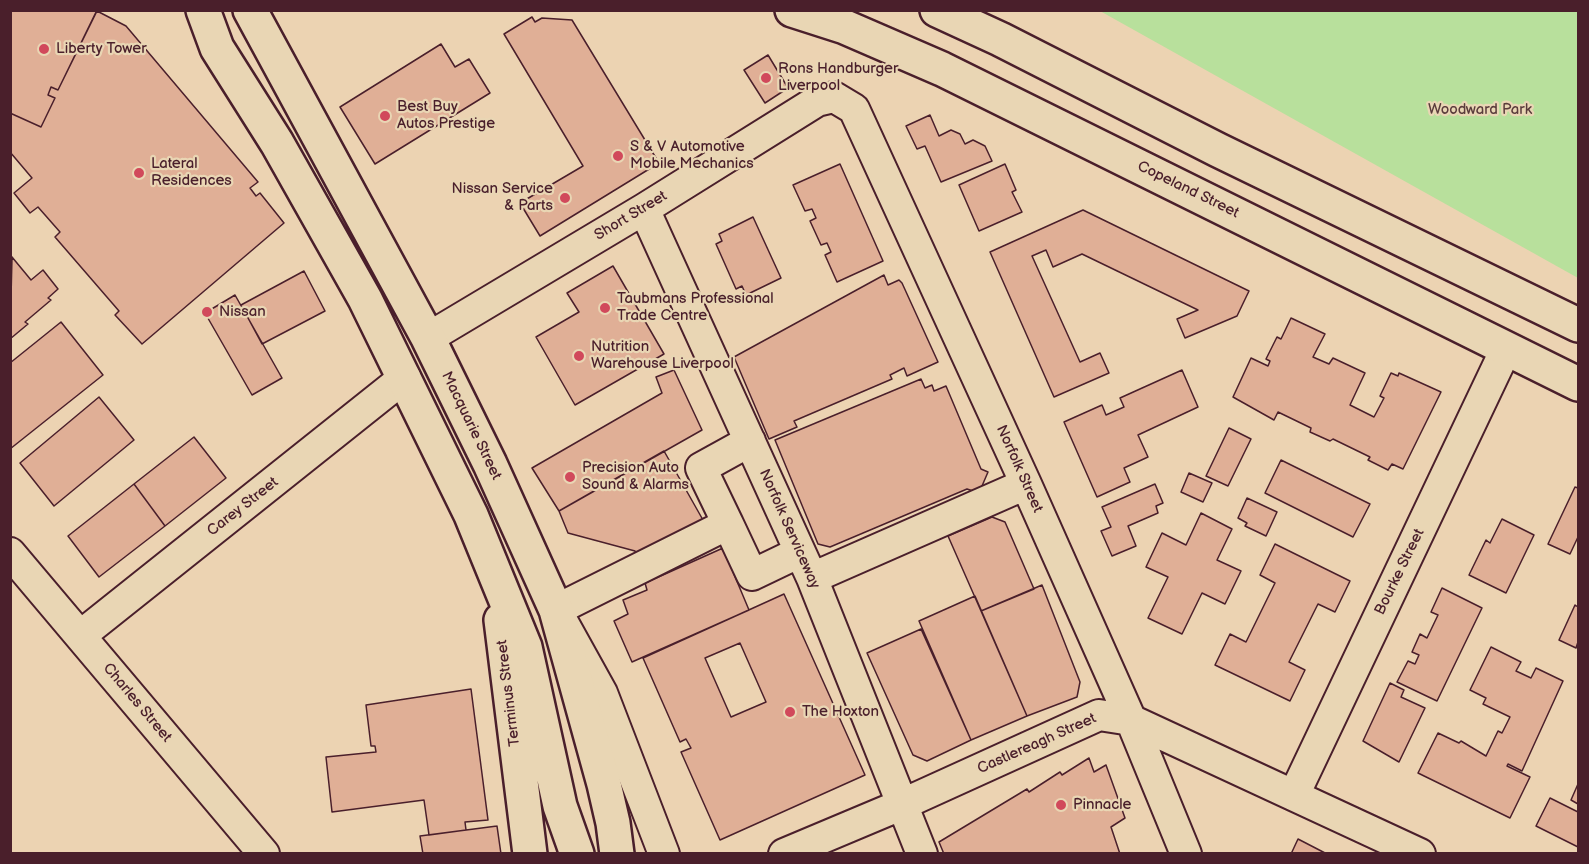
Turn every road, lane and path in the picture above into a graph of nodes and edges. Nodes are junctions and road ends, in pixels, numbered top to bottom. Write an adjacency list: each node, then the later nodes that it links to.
1 (180, 10): 7 (highway)
2 (204, 10): 7 (highway)
3 (250, 10): 8 (highway, Macquarie Street)
4 (269, 10): 8 (highway)
5 (792, 10): 13 (highway, Copeland Street)
6 (937, 10): 11 (highway)
7 (216, 48): 14 (highway)
8 (279, 65): 12 (highway, Macquarie Street)
9 (834, 97): 10 (street, Short Street); 17 (street, Norfolk Street)
10 (644, 209): 12 (street, Short Street); 16 (street, Norfolk Serviceway)
11 (1578, 325)
12 (428, 338): 22 (highway, Macquarie Street)
13 (1506, 349): 15 (highway, Copeland Street); 25 (street, Bourke Street)
14 (405, 377): 19 (highway); 23 (street, Carey Street)
15 (1578, 384)
16 (750, 441): 18 (street); 21 (street, Norfolk Serviceway)
17 (1026, 484): 21 (street); 24 (street, Norfolk Street)
18 (728, 524): 21 (street); 22 (street)
19 (479, 533): 28 (highway, Terminus Street); 29 (highway)
20 (10, 553): 23 (street, Charles Street)
21 (806, 565): 26 (street, Norfolk Serviceway)
22 (556, 610): 30 (highway); 31 (street, Macquarie Street)
23 (80, 636): 27 (street, Charles Street)
24 (1131, 720): 25 (street, Castlereagh Street); 26 (street, Castlereagh Street); 34 (street, Norfolk Street)
25 (1294, 795): 35 (street, Castlereagh Street)
26 (903, 804): 32 (street, Castlereagh Street); 33 (street, Norfolk Serviceway)
27 (264, 854)
28 (530, 854)
29 (577, 854)
30 (617, 854)
31 (664, 854)
32 (784, 854)
33 (922, 854)
34 (1186, 854)
35 (1420, 854)

